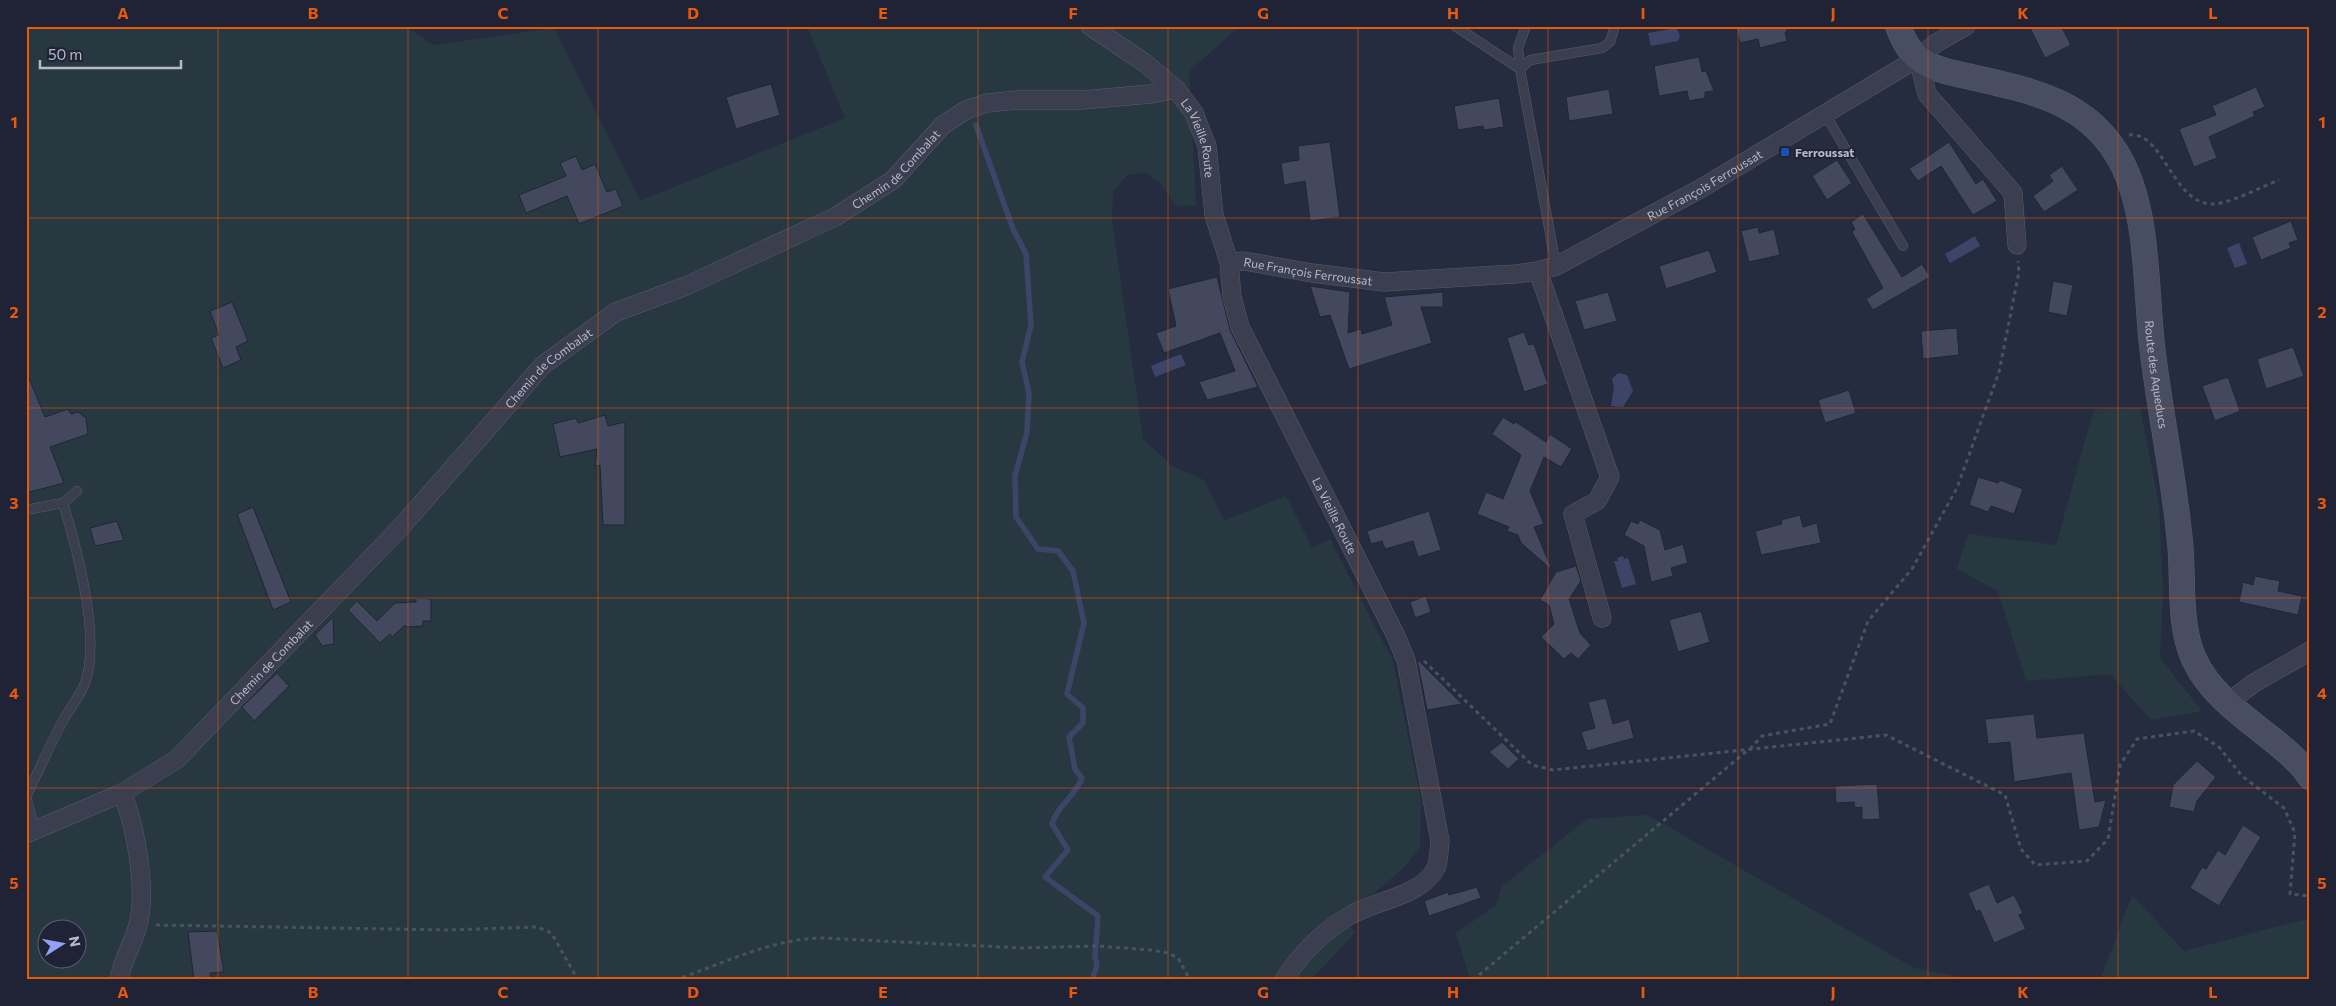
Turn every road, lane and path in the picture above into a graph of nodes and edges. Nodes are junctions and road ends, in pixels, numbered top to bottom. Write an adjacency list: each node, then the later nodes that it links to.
1 (1090, 26): 9 (street, La Vieille Route)
2 (1455, 26): 8 (lane)
3 (1526, 26): 8 (lane)
4 (1615, 26): 8 (lane)
5 (1898, 26): 7 (main road)
6 (1958, 28): 7 (street, Rue François Ferroussat)
7 (1918, 58): 10 (street, Rue François Ferroussat); 11 (main road, Route des Aqueducs); 13 (street)
8 (1520, 68): 16 (lane)
9 (1176, 89): 15 (street, La Vieille Route); 27 (street, Chemin de Combalat)
10 (1825, 114): 14 (lane); 16 (street, Rue François Ferroussat)
11 (2106, 140): 12 (path); 24 (main road, Route des Aqueducs)
12 (2278, 180)
13 (2017, 245): 25 (path)
14 (1903, 246)
15 (1229, 262): 17 (street, Rue François Ferroussat); 23 (street, La Vieille Route)
16 (1556, 266): 17 (street, Rue François Ferroussat)
17 (1538, 271): 21 (street)
18 (77, 491): 19 (lane)
19 (63, 503): 20 (lane); 28 (lane)
20 (26, 510)
21 (1602, 618)
22 (2310, 651): 24 (street)
23 (1406, 660): 25 (path); 36 (street, La Vieille Route)
24 (2227, 703): 26 (main road, Route des Aqueducs)
25 (1749, 749): 30 (path); 37 (path)
26 (2310, 777)
27 (122, 793): 29 (street, Chemin de Combalat); 31 (street)
28 (26, 797): 29 (lane)
29 (31, 832)
30 (2310, 896)
31 (138, 924): 32 (street); 33 (path)
32 (119, 980)
33 (578, 980)
34 (675, 980): 35 (path)
35 (1190, 980)
36 (1284, 980)
37 (1473, 980)

